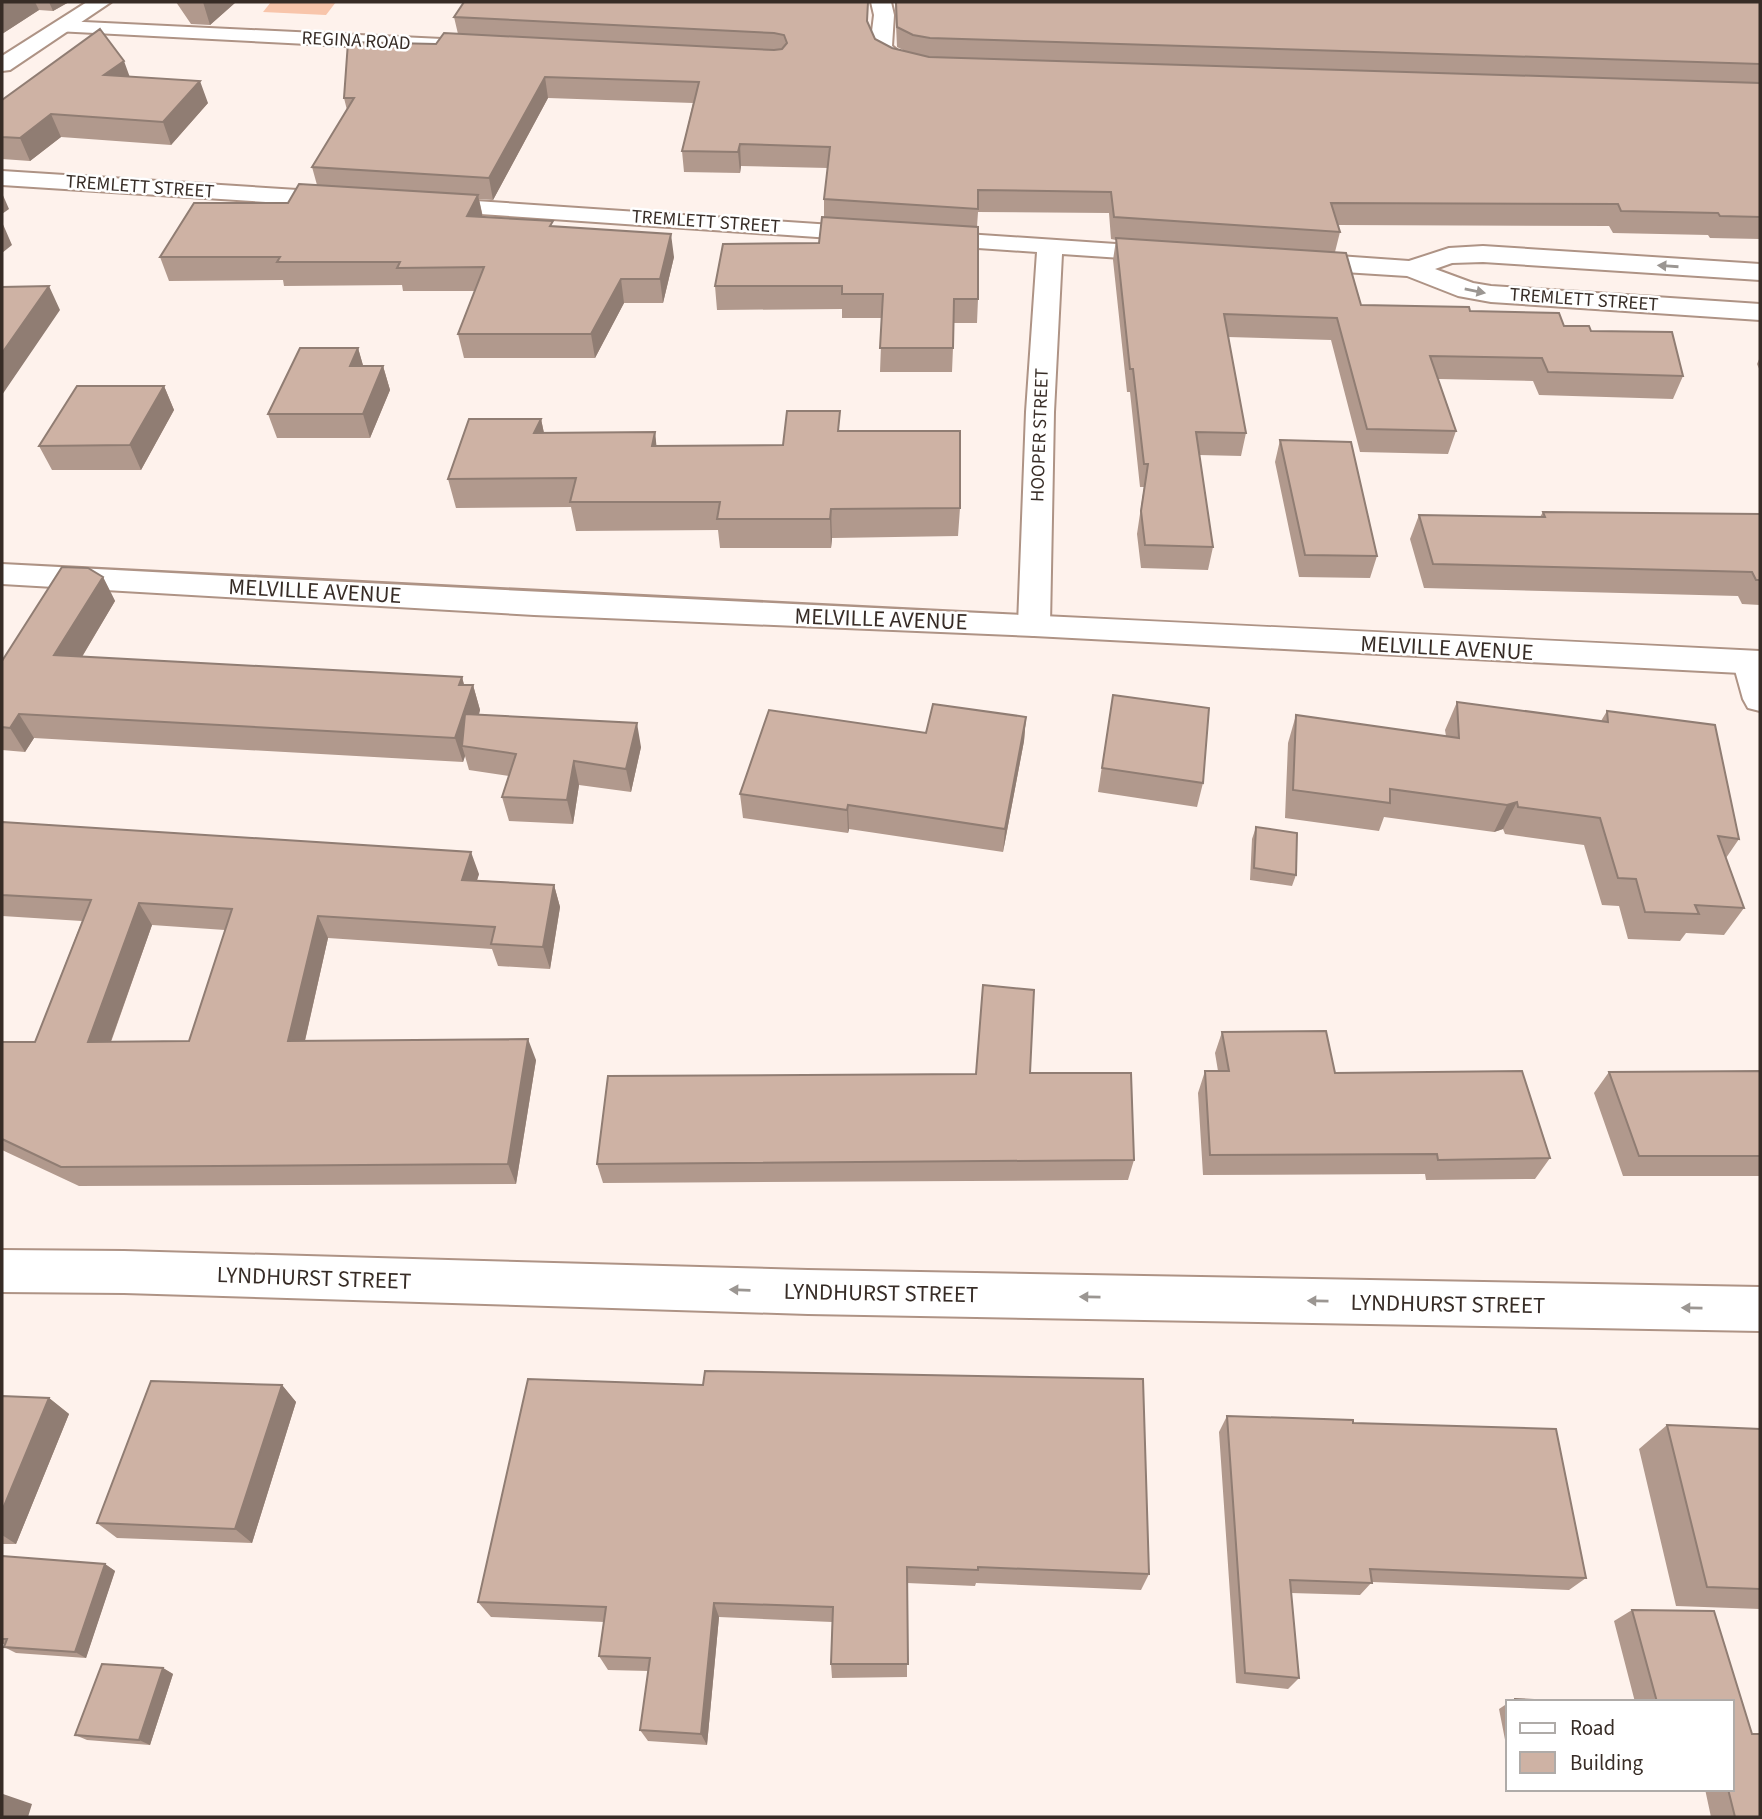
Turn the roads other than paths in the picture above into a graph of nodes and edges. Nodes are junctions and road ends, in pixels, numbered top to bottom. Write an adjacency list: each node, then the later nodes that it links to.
1 (101, 2): 3 (street)
2 (881, 2): 6 (street)
3 (63, 27): 4 (street, REGINA ROAD); 5 (street)
4 (489, 48)
5 (2, 65)
6 (943, 69)
7 (2, 178): 8 (street, TREMLETT STREET)
8 (372, 201)
9 (400, 203): 10 (street, TREMLETT STREET)
10 (1050, 245): 11 (street, TREMLETT STREET); 19 (street, HOOPER STREET)
11 (1189, 254)
12 (1272, 260): 14 (street, TREMLETT STREET)
13 (1703, 268): 14 (street, TREMLETT STREET, one-way to 14); 15 (street, TREMLETT STREET); 16 (street)
14 (1411, 269): 16 (street, TREMLETT STREET, one-way to 16)
15 (1760, 272)
16 (1719, 309): 17 (street, TREMLETT STREET)
17 (1760, 312)
18 (2, 574): 19 (street, MELVILLE AVENUE)
19 (1034, 625): 20 (street, MELVILLE AVENUE)
20 (1755, 663): 21 (street)
21 (1760, 699)
22 (2, 1271): 23 (street, LYNDHURST STREET, one-way to 22)
23 (1760, 1309)

